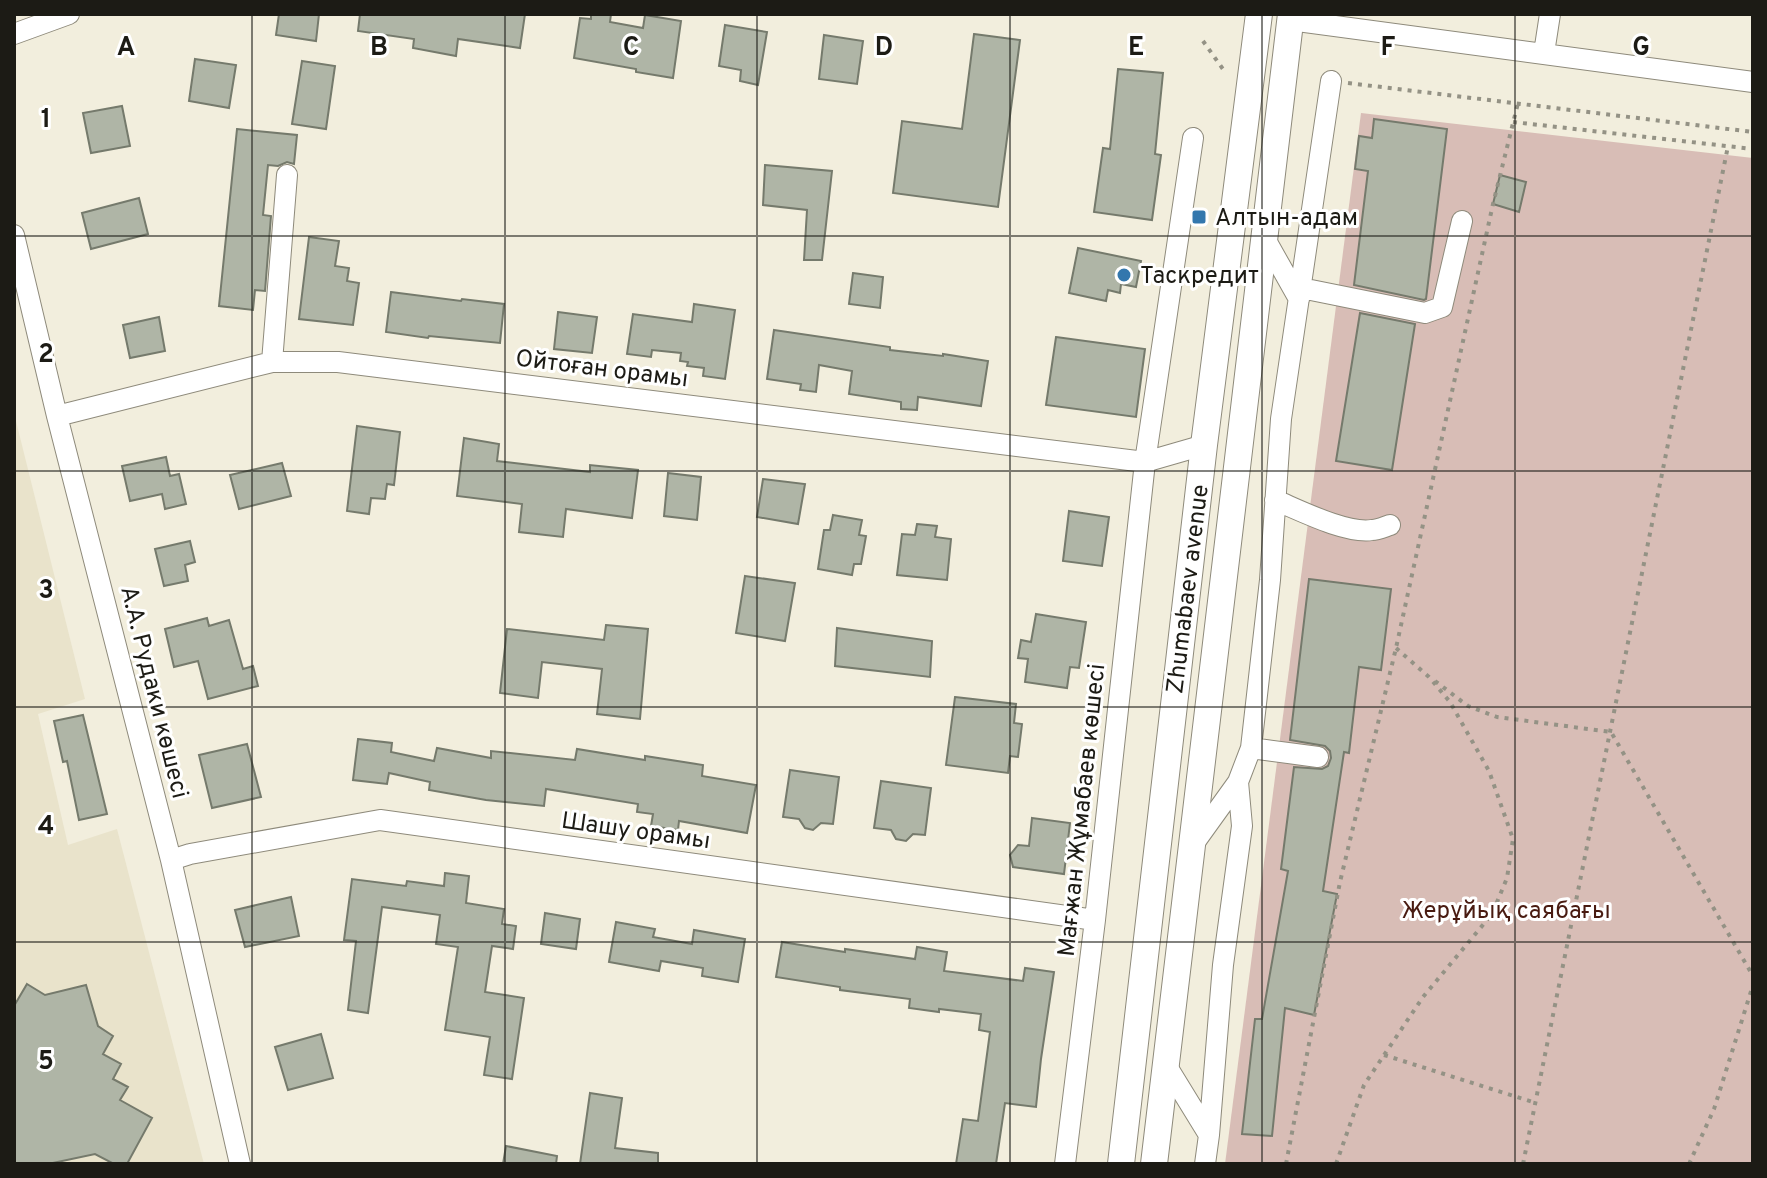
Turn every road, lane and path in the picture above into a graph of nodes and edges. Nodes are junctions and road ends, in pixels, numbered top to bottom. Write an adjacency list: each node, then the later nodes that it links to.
1 (69, 14): 5 (street)
2 (1550, 14): 7 (street)
3 (1253, 15): 4 (main road); 24 (main road, Zhumabaev avenue)
4 (1290, 17): 7 (street); 20 (main road, Zhumabaev avenue)
5 (14, 34)
6 (1203, 41): 8 (path)
7 (1544, 53): 10 (street)
8 (1225, 72)
9 (1331, 81): 11 (path); 21 (street)
10 (1753, 82)
11 (1518, 103): 12 (path); 13 (path)
12 (1513, 122): 15 (path); 28 (path)
13 (1753, 132)
14 (1193, 138): 25 (street, Мағжан Жұмабаев көшесі)
15 (1728, 146): 16 (path); 30 (path)
16 (1753, 149)
17 (287, 175): 22 (street)
18 (1462, 221): 21 (street)
19 (14, 235): 23 (street, А.А. Рудаки көшесі)
20 (1264, 237): 21 (street); 34 (main road, Zhumabaev avenue)
21 (1300, 293): 26 (street)
22 (272, 362): 23 (street, Ойтоған орамы); 25 (street, Ойтоған орамы)
23 (57, 416): 35 (street, А.А. Рудаки көшесі)
24 (1204, 445): 25 (street); 45 (main road, Zhumabaev avenue)
25 (1145, 462): 36 (street, Мағжан Жұмабаев көшесі)
26 (1275, 500): 27 (street); 31 (street)
27 (1390, 525)
28 (1396, 648): 29 (path); 48 (path)
29 (1429, 677): 30 (path); 39 (path)
30 (1611, 732): 37 (path); 41 (path)
31 (1251, 748): 32 (street); 33 (street)
32 (1318, 757)
33 (1238, 782): 34 (street); 42 (street)
34 (1192, 846): 40 (main road, Zhumabaev avenue)
35 (171, 860): 36 (street, Шашу орамы); 43 (street, А.А. Рудаки көшесі)
36 (1095, 920): 44 (street, Мағжан Жұмабаев көшесі)
37 (1753, 976)
38 (1753, 985): 51 (path)
39 (1384, 1055): 41 (path); 49 (path)
40 (1166, 1065): 42 (street); 46 (main road, Zhumabaev avenue)
41 (1536, 1103): 50 (path)
42 (1209, 1135): 47 (street)
43 (240, 1164)
44 (1065, 1164)
45 (1121, 1164)
46 (1154, 1164)
47 (1205, 1164)
48 (1286, 1164)
49 (1336, 1164)
50 (1523, 1164)
51 (1689, 1164)

